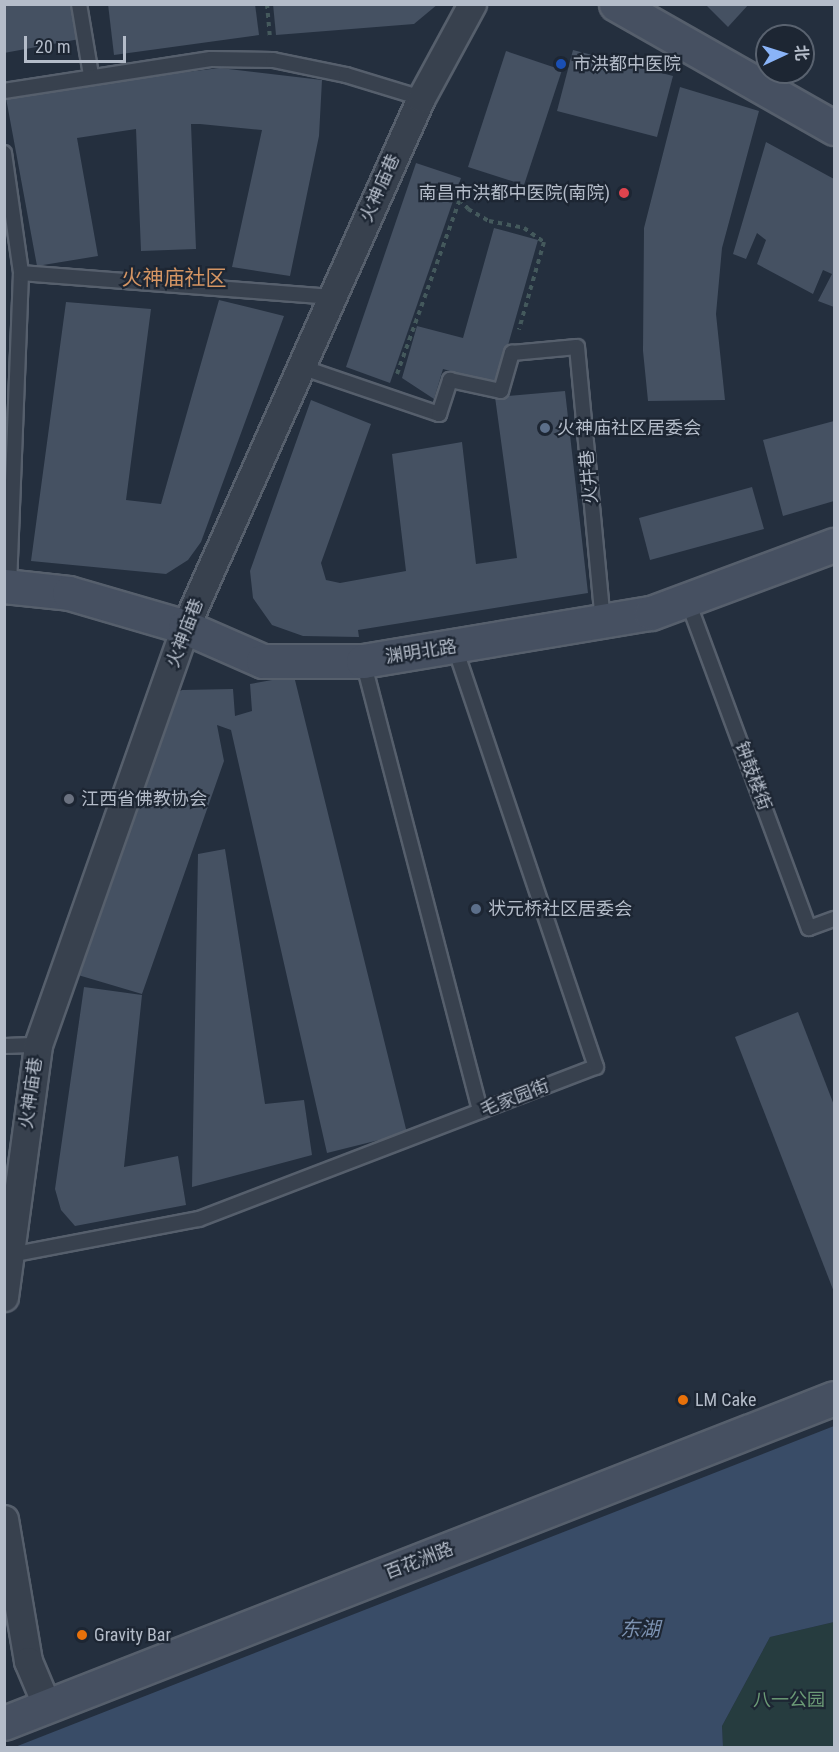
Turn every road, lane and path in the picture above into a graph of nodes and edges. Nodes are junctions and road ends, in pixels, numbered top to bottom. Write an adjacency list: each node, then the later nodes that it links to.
1 (79, 4): 6 (lane)
2 (267, 4): 5 (path)
3 (472, 4): 8 (street, 火神庙巷)
4 (616, 4): 9 (street)
5 (273, 60): 6 (lane); 8 (lane)
6 (91, 75): 7 (lane)
7 (4, 91)
8 (421, 98): 12 (street, 火神庙巷)
9 (834, 128)
10 (4, 153): 11 (lane)
11 (21, 273): 12 (lane); 16 (lane)
12 (332, 297): 14 (street, 火神庙巷)
13 (512, 353): 15 (lane); 15 (path); 20 (lane, 火井巷)
14 (301, 367): 15 (lane); 21 (street, 火神庙巷)
15 (389, 397)
16 (10, 402): 18 (lane)
17 (834, 545): 19 (street, 渊明北路)
18 (7, 586): 21 (street, 渊明北路)
19 (687, 599): 20 (street, 渊明北路); 24 (lane, 钟鼓楼街)
20 (603, 622): 22 (street, 渊明北路)
21 (185, 627): 23 (street, 渊明北路); 25 (street, 火神庙巷)
22 (454, 646): 23 (street, 渊明北路); 27 (lane, 毛家园街)
23 (363, 661): 27 (lane)
24 (834, 919)
25 (38, 1045): 26 (lane); 28 (street, 火神庙巷)
26 (4, 1046)
27 (480, 1112): 28 (lane, 毛家园街)
28 (10, 1255): 29 (street, 火神庙巷)
29 (4, 1297)
30 (834, 1398): 32 (street, 百花洲路)
31 (4, 1520): 32 (street)
32 (48, 1706): 33 (street, 百花洲路)
33 (4, 1723)

